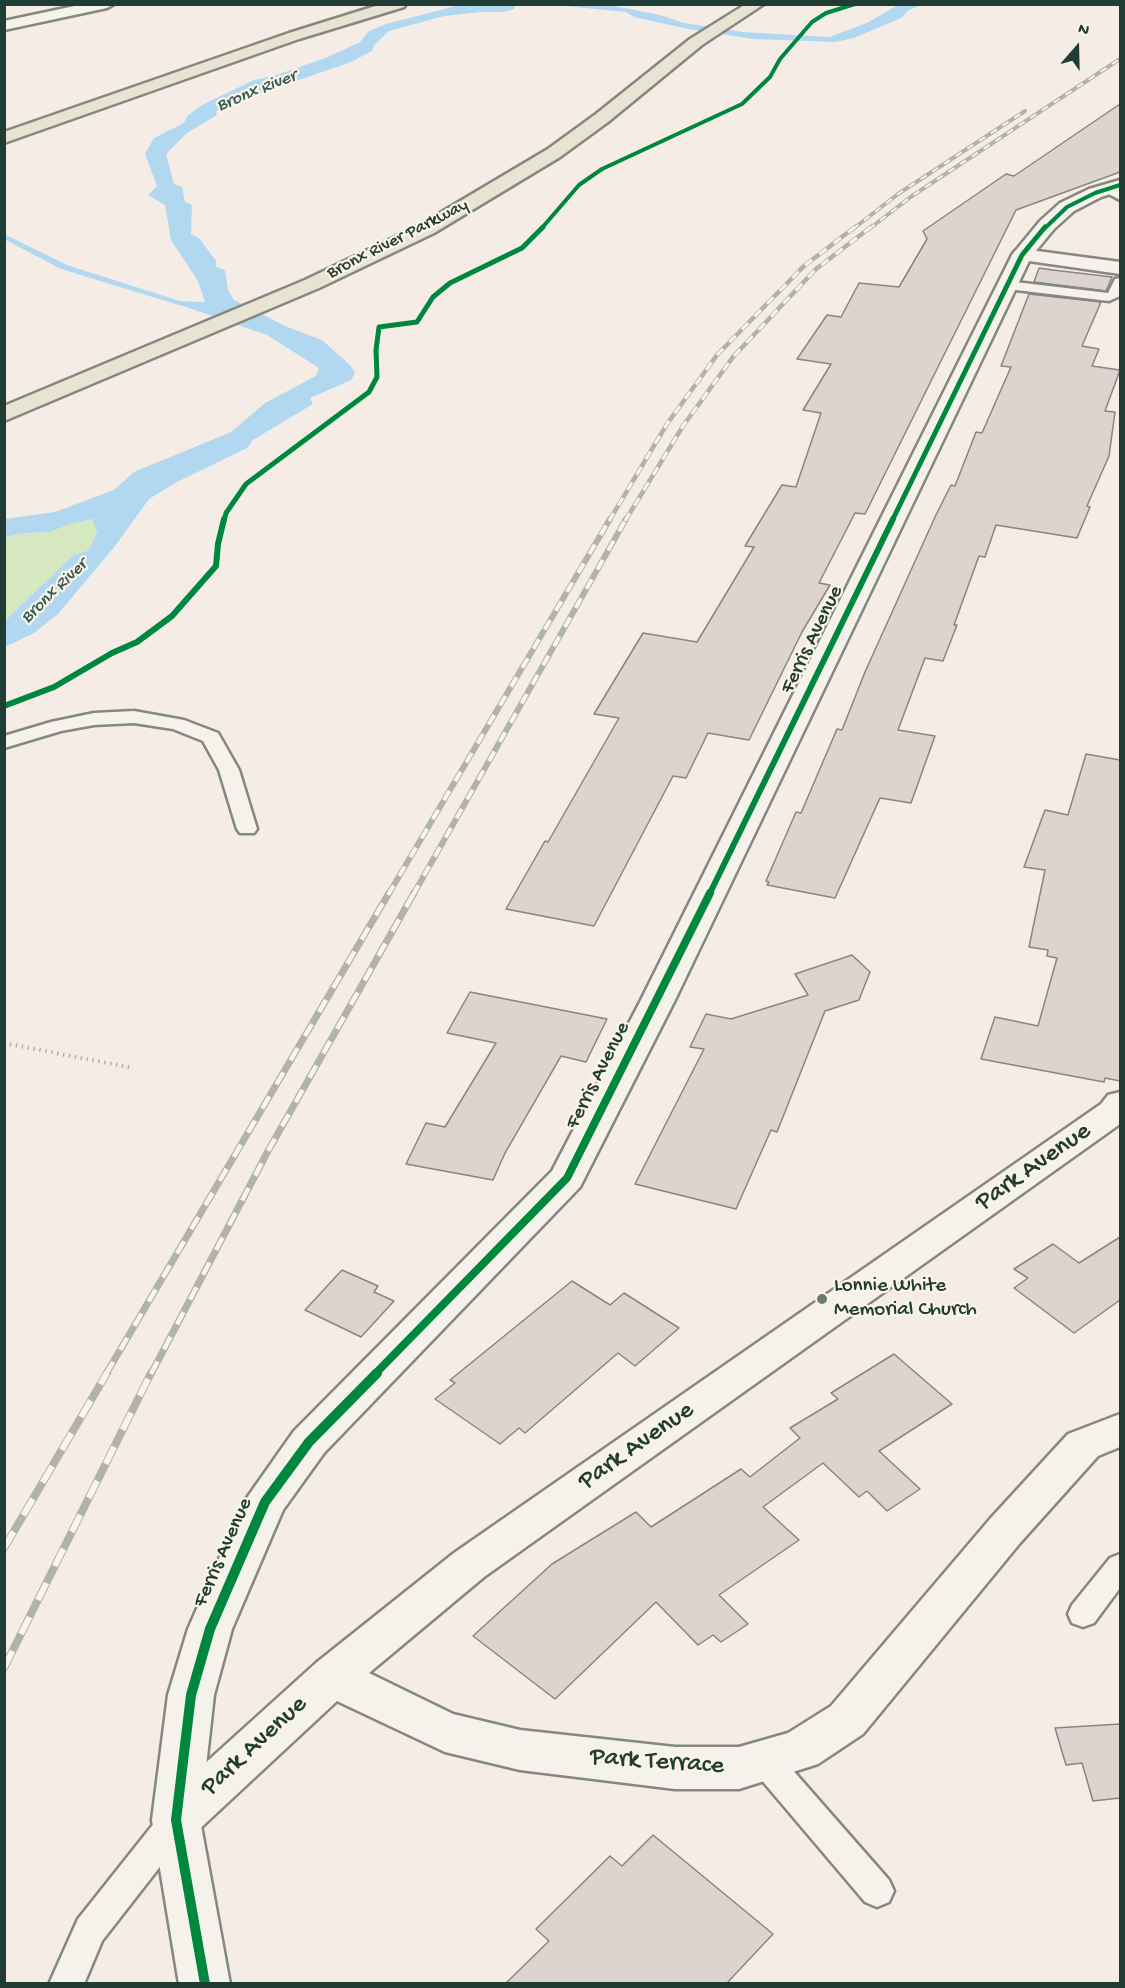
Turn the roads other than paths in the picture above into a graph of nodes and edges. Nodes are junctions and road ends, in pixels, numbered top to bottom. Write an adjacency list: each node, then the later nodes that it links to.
1 (107, 4): 4 (street)
2 (399, 4): 5 (highway)
3 (757, 4): 11 (highway, Bronx River Parkway)
4 (4, 26)
5 (4, 138)
6 (1117, 190): 7 (street, Ferris Avenue)
7 (1022, 255): 8 (street); 10 (street, Ferris Avenue)
8 (1120, 268)
9 (1120, 282): 10 (lane)
10 (1007, 285): 20 (street, Ferris Avenue)
11 (4, 414)
12 (4, 742): 13 (lane)
13 (247, 829)
14 (1120, 1103): 18 (street, Park Avenue)
15 (1120, 1430): 19 (street, Park Terrace)
16 (1120, 1566): 17 (lane)
17 (1083, 1614)
18 (332, 1677): 19 (street, Park Terrace); 20 (street, Park Avenue)
19 (765, 1761): 21 (lane)
20 (176, 1820): 22 (lane); 23 (street, Ferris Avenue)
21 (877, 1891)
22 (66, 1983)
23 (205, 1983)

